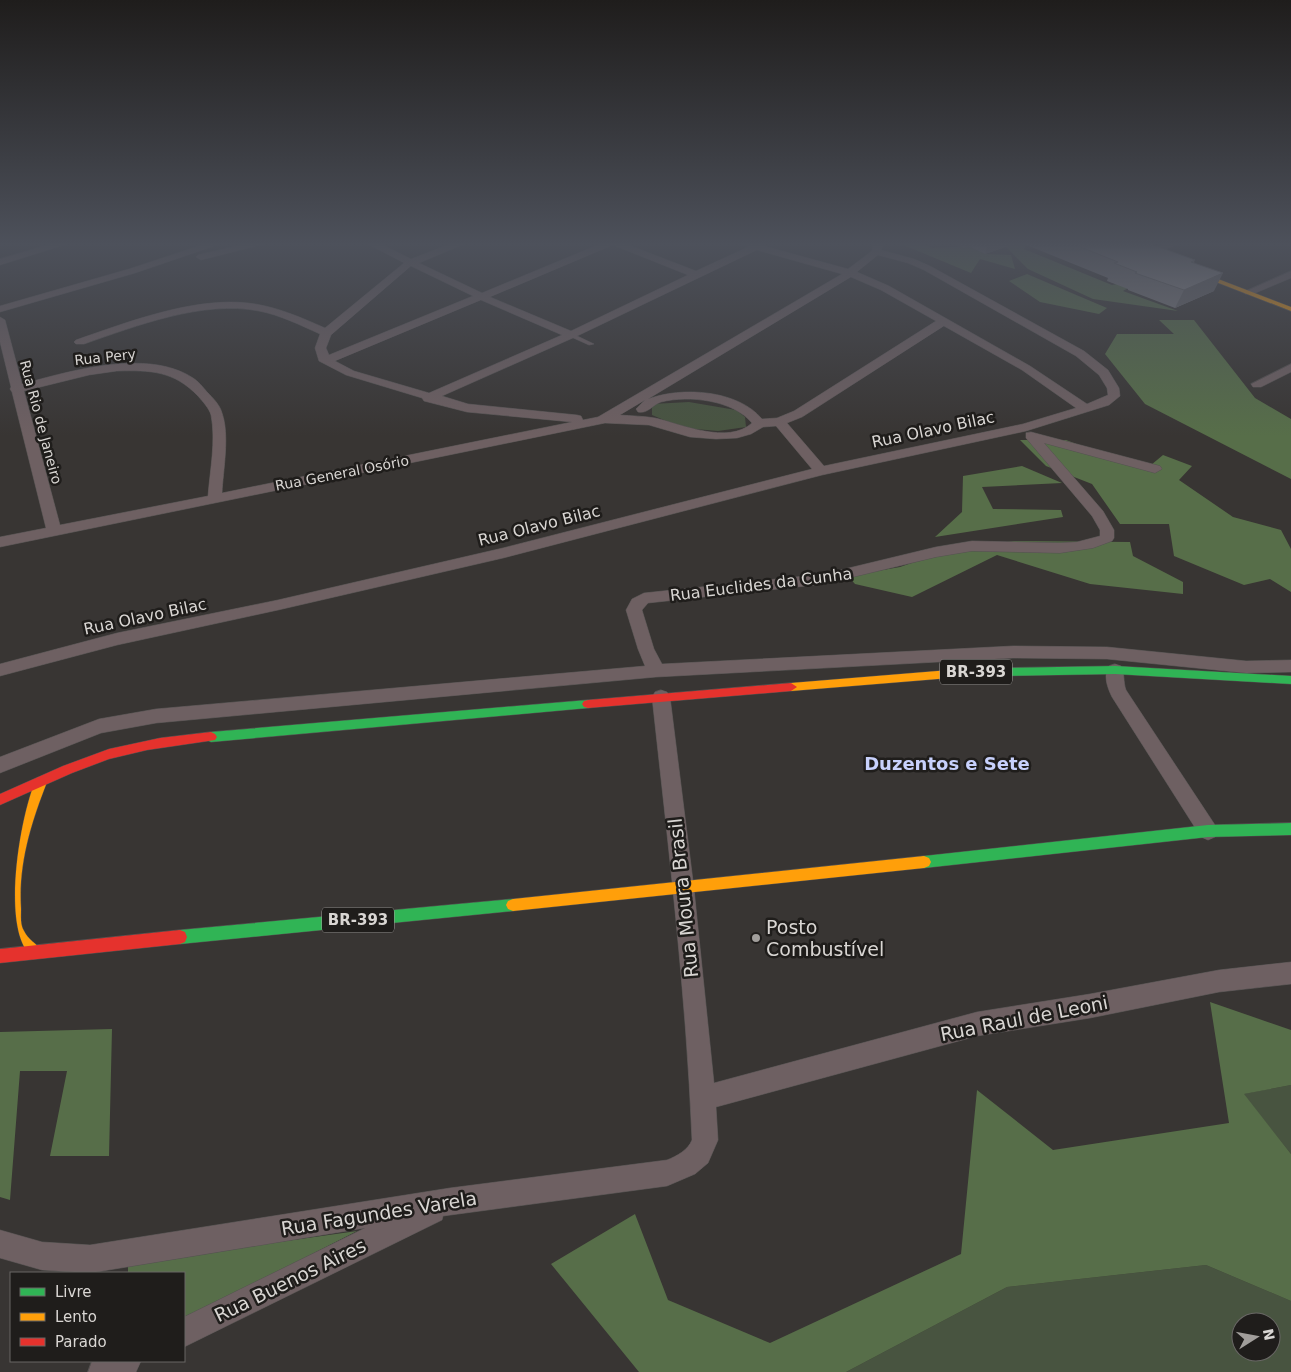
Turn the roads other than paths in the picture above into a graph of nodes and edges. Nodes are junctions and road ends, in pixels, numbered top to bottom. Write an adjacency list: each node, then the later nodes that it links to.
1 (212, 308): 14 (street)
2 (257, 308): 12 (street)
3 (355, 308): 12 (street)
4 (455, 308): 16 (street)
5 (508, 308): 13 (street)
6 (627, 308): 13 (street)
7 (792, 308): 23 (street, Rua General Osório)
8 (921, 308): 11 (street)
9 (999, 308): 22 (street, Rua Olavo Bilac)
10 (0, 320): 19 (street, Rua Rio de Janeiro)
11 (944, 321): 22 (street); 26 (street)
12 (326, 332): 16 (street)
13 (571, 335): 15 (lane); 20 (street)
14 (80, 342)
15 (590, 344)
16 (325, 361): 20 (street)
17 (1291, 367): 18 (street)
18 (1257, 384)
19 (16, 389): 30 (street, Rua Pery); 31 (street, Rua Rio de Janeiro)
20 (428, 398): 23 (street)
21 (644, 408): 23 (street); 24 (street); 25 (street)
22 (1086, 409): 27 (street, Rua Olavo Bilac)
23 (609, 419): 25 (street); 30 (street, Rua General Osório)
24 (758, 420): 25 (street); 26 (street)
25 (651, 421)
26 (779, 422): 29 (street)
27 (1029, 433): 28 (street); 29 (street, Rua Olavo Bilac); 36 (street, Rua Euclides da Cunha)
28 (1156, 469)
29 (821, 471): 34 (street, Rua Olavo Bilac)
30 (215, 498): 31 (street, Rua General Osório)
31 (54, 531): 32 (street, Rua General Osório)
32 (0, 542)
33 (1291, 666): 36 (street)
34 (0, 670)
35 (1115, 670): 37 (main road, BR-393); 38 (main road, BR-393); 43 (street)
36 (656, 671): 39 (street)
37 (1291, 680)
38 (661, 697): 40 (main road, BR-393); 44 (street, Rua Moura Brasil)
39 (0, 765)
40 (41, 782): 41 (main road, BR-393); 45 (main road)
41 (0, 800)
42 (1291, 829): 43 (main road, BR-393)
43 (1208, 831): 44 (main road, BR-393)
44 (683, 889): 45 (main road, BR-393); 48 (street, Rua Moura Brasil)
45 (34, 951): 46 (main road, BR-393)
46 (0, 956)
47 (1291, 973): 48 (street, Rua Raul de Leoni)
48 (703, 1098): 49 (street, Rua Fagundes Varela)
49 (450, 1201): 50 (street, Rua Fagundes Varela); 51 (street, Rua Buenos Aires)
50 (0, 1244)
51 (185, 1332)

